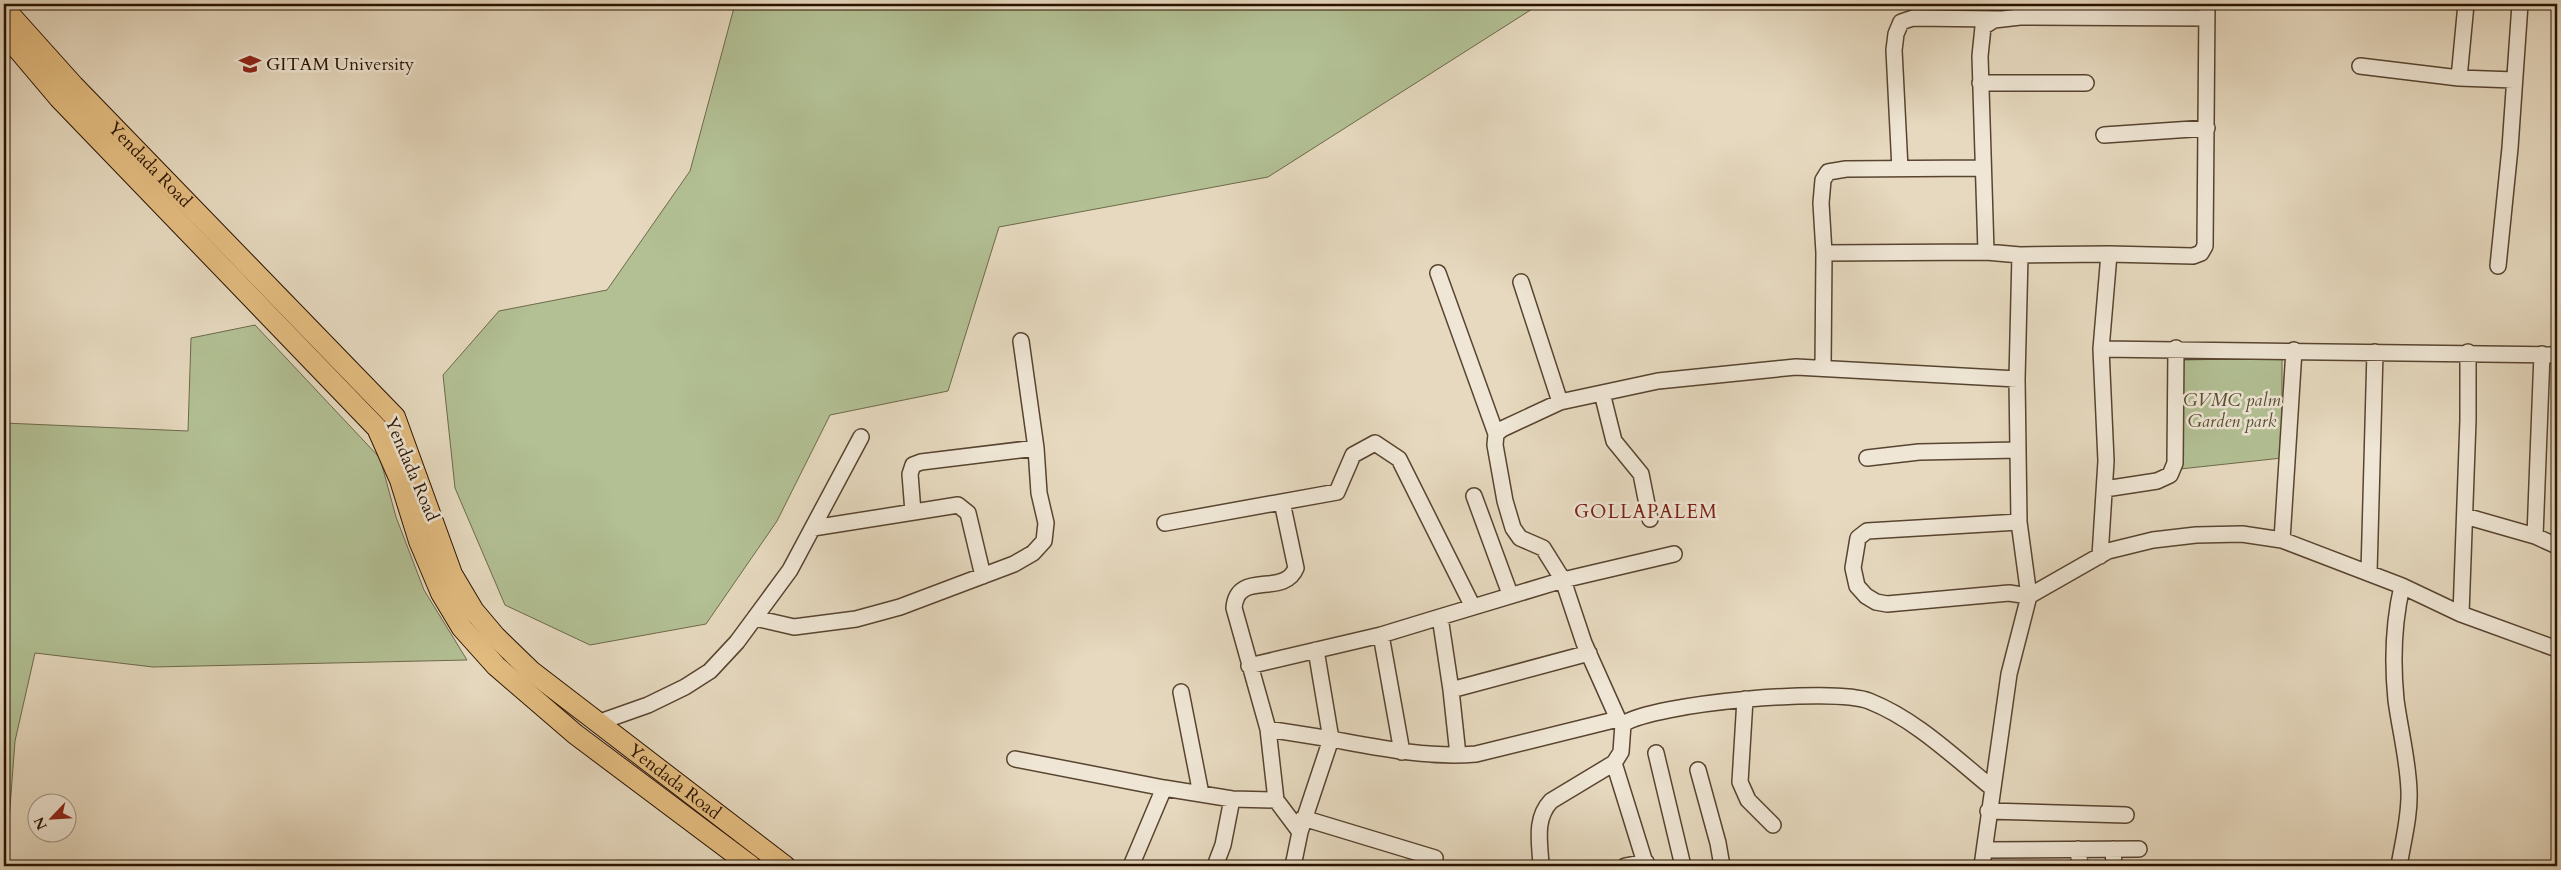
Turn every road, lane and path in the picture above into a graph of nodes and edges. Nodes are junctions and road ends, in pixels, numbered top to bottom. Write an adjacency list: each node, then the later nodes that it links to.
1 (2466, 4): 8 (street)
2 (2520, 4): 9 (street)
3 (4, 8): 72 (main road, Yendada Road)
4 (2206, 11): 5 (street); 12 (street)
5 (2000, 19): 10 (street); 15 (street)
6 (4, 33): 96 (main road, Yendada Road)
7 (2360, 66): 8 (street)
8 (2459, 78): 9 (street)
9 (2514, 80): 20 (street)
10 (1980, 83): 11 (street); 14 (street)
11 (2086, 83)
12 (2207, 128): 13 (street); 18 (street)
13 (2104, 135)
14 (1983, 168): 15 (street); 16 (street)
15 (1900, 169): 17 (street)
16 (1986, 252): 17 (street); 19 (street)
17 (1824, 253): 30 (street)
18 (2109, 254): 19 (street); 25 (street)
19 (2020, 255): 31 (street)
20 (2498, 266)
21 (1438, 273): 34 (street)
22 (1521, 282): 33 (street)
23 (1021, 341): 36 (street)
24 (2176, 348): 25 (street); 26 (street); 39 (street)
25 (2101, 349): 39 (street)
26 (2294, 350): 27 (street); 49 (street)
27 (2374, 352): 28 (street); 53 (street)
28 (2468, 352): 29 (street); 43 (street)
29 (2550, 354): 48 (street)
30 (1824, 368): 31 (street); 32 (street)
31 (2017, 379): 37 (street)
32 (1602, 393): 33 (street); 44 (street)
33 (1560, 402): 34 (street)
34 (1496, 434): 55 (street)
35 (861, 436): 47 (street)
36 (1036, 448): 42 (street); 54 (street)
37 (2018, 450): 38 (street); 45 (street)
38 (1866, 458)
39 (2105, 488): 52 (street)
40 (1474, 496): 57 (street)
41 (1282, 502): 46 (street); 59 (street); 67 (street)
42 (914, 512): 47 (street); 54 (street)
43 (2465, 516): 48 (street); 60 (street)
44 (1650, 519)
45 (2019, 522): 58 (street); 58 (street)
46 (1165, 524)
47 (813, 528): 62 (street)
48 (2534, 536): 50 (street)
49 (2282, 540): 52 (street); 53 (street)
50 (2557, 546)
51 (1674, 554): 55 (street)
52 (2100, 556): 58 (street)
53 (2369, 573): 56 (street)
54 (983, 576): 62 (street)
55 (1563, 580): 57 (street); 66 (street)
56 (2402, 586): 60 (street); 108 (street)
57 (1510, 594): 59 (street)
58 (2029, 596): 82 (street)
59 (1472, 605): 61 (street)
60 (2461, 614): 64 (street)
61 (1440, 616): 63 (street); 68 (street)
62 (755, 618): 72 (street)
63 (1381, 635): 65 (street); 75 (street)
64 (2557, 649)
65 (1316, 650): 67 (street); 74 (street)
66 (1589, 654): 68 (street); 71 (street)
67 (1249, 666): 73 (street)
68 (1451, 690): 77 (street)
69 (1181, 692): 83 (street)
70 (1745, 699): 71 (street); 82 (street); 89 (street)
71 (1620, 722): 77 (street); 79 (street)
72 (597, 723): 97 (main road, Yendada Road)
73 (1268, 729): 74 (street); 85 (street)
74 (1331, 739): 75 (street); 88 (street)
75 (1402, 752): 77 (street)
76 (1656, 753): 103 (street)
77 (1458, 755)
78 (1015, 759): 81 (street)
79 (1614, 763): 95 (street); 101 (street)
80 (1698, 770): 104 (street)
81 (1164, 788): 83 (street); 98 (street)
82 (1992, 788): 86 (street)
83 (1201, 794): 84 (street)
84 (1232, 800): 85 (street); 99 (street)
85 (1276, 800): 88 (street)
86 (1988, 811): 87 (street); 93 (street)
87 (2126, 815)
88 (1301, 825): 94 (street); 100 (street)
89 (1773, 825)
90 (2078, 849): 91 (street); 93 (street); 106 (street)
91 (2113, 849): 92 (street); 107 (street)
92 (2139, 849)
93 (1985, 850): 105 (street)
94 (1435, 858)
95 (1646, 864): 102 (street)
96 (751, 866)
97 (785, 866)
98 (1131, 866)
99 (1215, 866)
100 (1293, 866)
101 (1541, 866)
102 (1625, 866)
103 (1683, 866)
104 (1722, 866)
105 (1982, 866)
106 (2080, 866)
107 (2114, 866)
108 (2400, 866)

